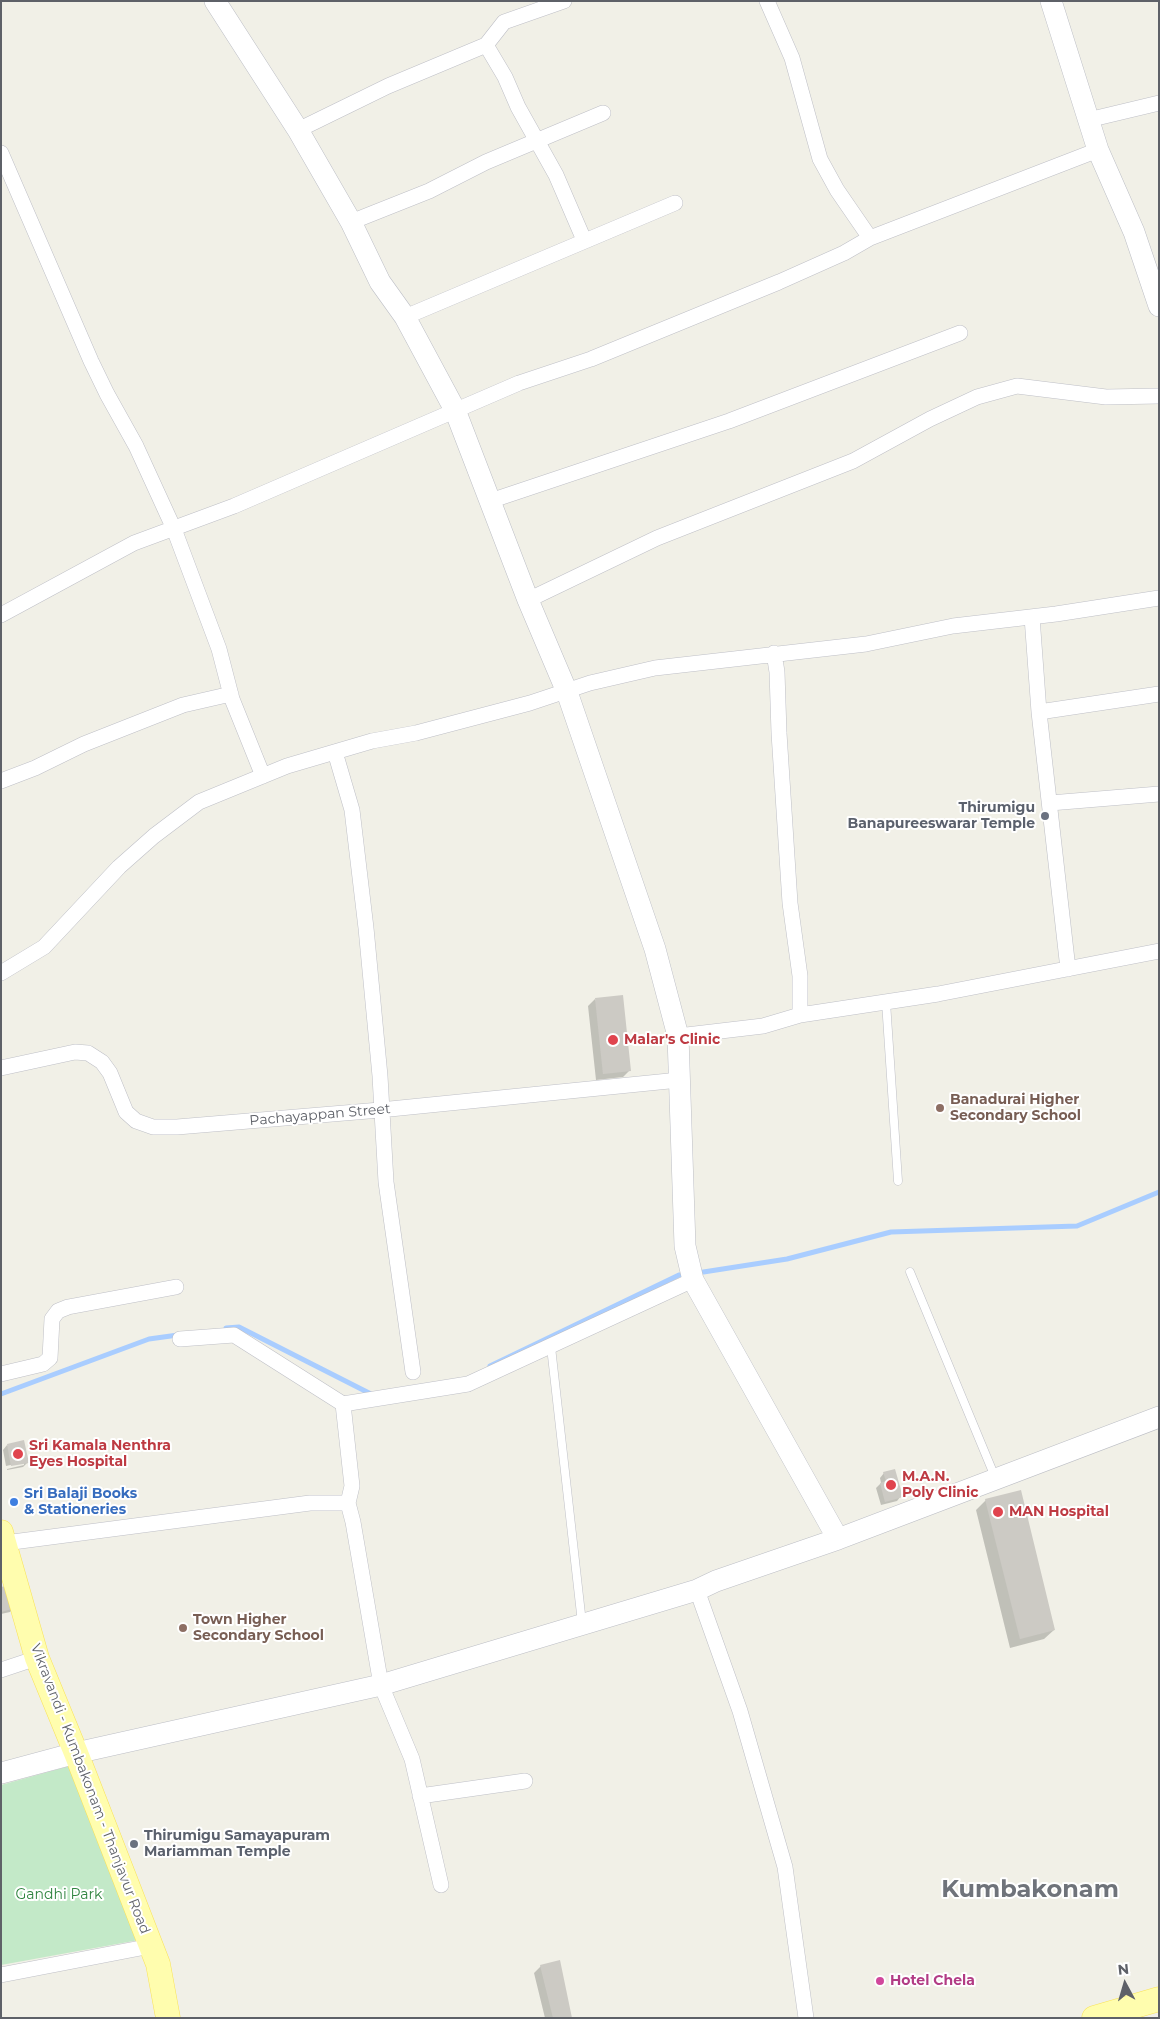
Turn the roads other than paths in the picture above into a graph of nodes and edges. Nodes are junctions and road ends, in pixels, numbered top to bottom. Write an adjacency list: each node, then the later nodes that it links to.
1 (215, 1): 9 (street)
2 (564, 1): 5 (street)
3 (767, 1): 16 (street)
4 (1050, 1): 8 (street)
5 (489, 41): 9 (street); 10 (street)
6 (1159, 103): 8 (street)
7 (603, 113): 10 (street)
8 (1088, 120): 11 (street)
9 (298, 130): 14 (street)
10 (536, 140): 14 (street); 15 (street)
11 (1098, 150): 16 (street); 17 (street)
12 (1, 152): 23 (street)
13 (674, 203): 15 (street)
14 (351, 222): 18 (street)
15 (584, 240): 18 (street)
16 (864, 240): 21 (street)
17 (1157, 296)
18 (405, 317): 21 (street)
19 (960, 333): 22 (street)
20 (1159, 396): 25 (street)
21 (455, 410): 22 (street); 23 (street)
22 (490, 501): 25 (street)
23 (174, 529): 26 (street); 30 (street)
24 (1159, 598): 27 (street)
25 (528, 600): 29 (street)
26 (1, 615)
27 (1032, 617): 28 (street); 32 (street)
28 (774, 653): 29 (street); 42 (street)
29 (567, 692): 33 (street); 43 (street)
30 (231, 694): 34 (street); 35 (street)
31 (1159, 694): 32 (street)
32 (1040, 712): 37 (street)
33 (335, 752): 34 (street); 46 (street)
34 (262, 776): 40 (street)
35 (1, 781)
36 (1159, 794): 37 (street)
37 (1050, 803): 39 (street)
38 (1159, 951): 39 (street)
39 (1068, 969): 41 (street)
40 (1, 973)
41 (886, 1002): 42 (street); 47 (lane)
42 (800, 1015): 43 (street)
43 (678, 1036): 45 (street)
44 (1, 1068): 46 (street, Pachayappan Street)
45 (679, 1080): 46 (street, Pachayappan Street); 49 (street)
46 (380, 1110): 53 (street)
47 (898, 1182)
48 (910, 1272): 57 (lane)
49 (693, 1280): 52 (street); 60 (street)
50 (176, 1287): 54 (street)
51 (180, 1339): 55 (street)
52 (551, 1347): 55 (street); 62 (lane)
53 (413, 1372)
54 (1, 1374)
55 (343, 1404): 58 (street)
56 (1159, 1417): 57 (street)
57 (996, 1479): 60 (street)
58 (348, 1503): 59 (street); 65 (street)
59 (3, 1538): 63 (main road, Vikravandi - Kumbakonam - Thanjavur Road)
60 (838, 1539): 61 (street)
61 (696, 1590): 62 (street); 75 (street)
62 (582, 1623): 65 (street)
63 (38, 1658): 64 (street); 66 (main road, Vikravandi - Kumbakonam - Thanjavur Road)
64 (1, 1670)
65 (381, 1685): 66 (street); 69 (street)
66 (76, 1752): 67 (street); 71 (main road, Vikravandi - Kumbakonam - Thanjavur Road)
67 (1, 1772)
68 (525, 1781): 69 (street)
69 (420, 1796): 70 (street)
70 (441, 1885)
71 (151, 1946): 72 (street); 74 (main road, Vikravandi - Kumbakonam - Thanjavur Road)
72 (1, 1975)
73 (1159, 1999): 76 (main road)
74 (168, 2018)
75 (806, 2018)
76 (1094, 2018)

